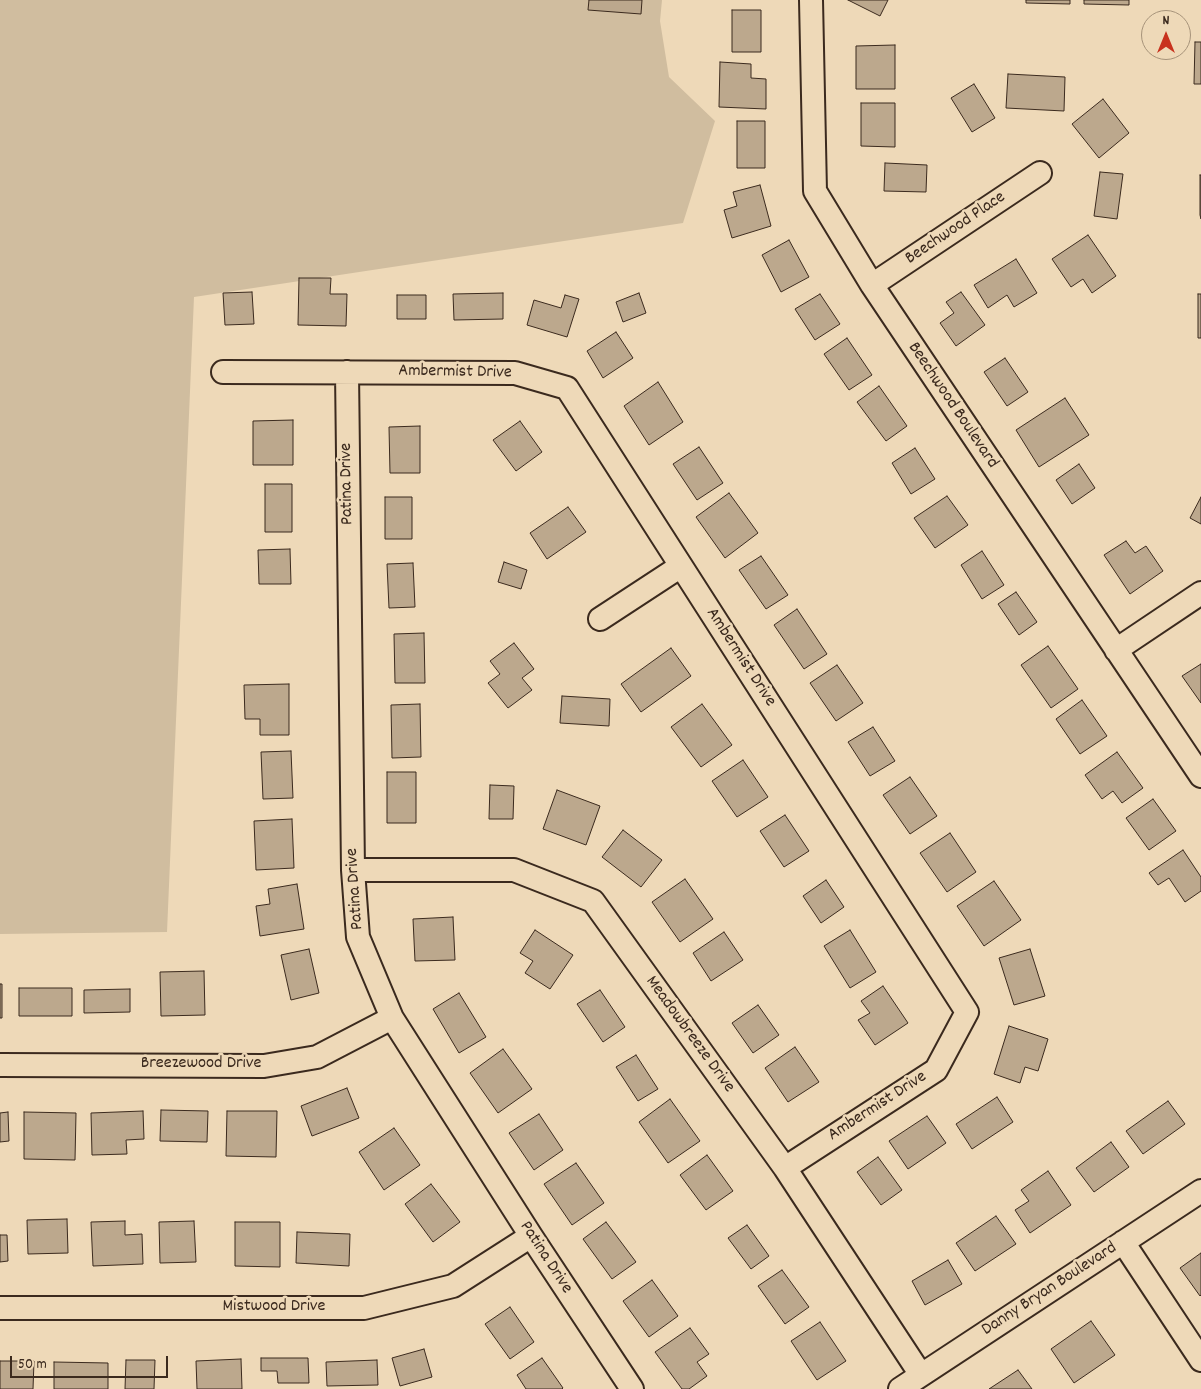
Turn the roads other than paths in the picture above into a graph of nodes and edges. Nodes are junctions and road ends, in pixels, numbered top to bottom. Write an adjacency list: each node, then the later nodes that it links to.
1 (811, 0): 3 (street, Beechwood Boulevard)
2 (1040, 173): 3 (street, Beechwood Place)
3 (872, 285): 9 (street, Beechwood Boulevard)
4 (223, 372): 5 (street, Ambermist Drive)
5 (346, 372): 6 (street, Ambermist Drive); 11 (street, Patina Drive)
6 (681, 566): 8 (street); 14 (street, Ambermist Drive)
7 (1201, 593): 9 (street)
8 (600, 619)
9 (1116, 650): 10 (street, Beechwood Boulevard)
10 (1201, 776)
11 (353, 870): 12 (street, Patina Drive); 14 (street, Meadowbreeze Drive)
12 (392, 1018): 13 (street, Breezewood Drive); 16 (street, Patina Drive)
13 (0, 1065)
14 (785, 1168): 20 (street, Meadowbreeze Drive)
15 (1201, 1191): 17 (street, Danny Bryan Boulevard)
16 (531, 1236): 18 (street, Mistwood Drive); 21 (street, Patina Drive)
17 (1123, 1242): 19 (street); 20 (street, Danny Bryan Boulevard)
18 (0, 1308)
19 (1201, 1360)
20 (921, 1375): 22 (street, Danny Bryan Boulevard)
21 (632, 1389)
22 (900, 1389)

